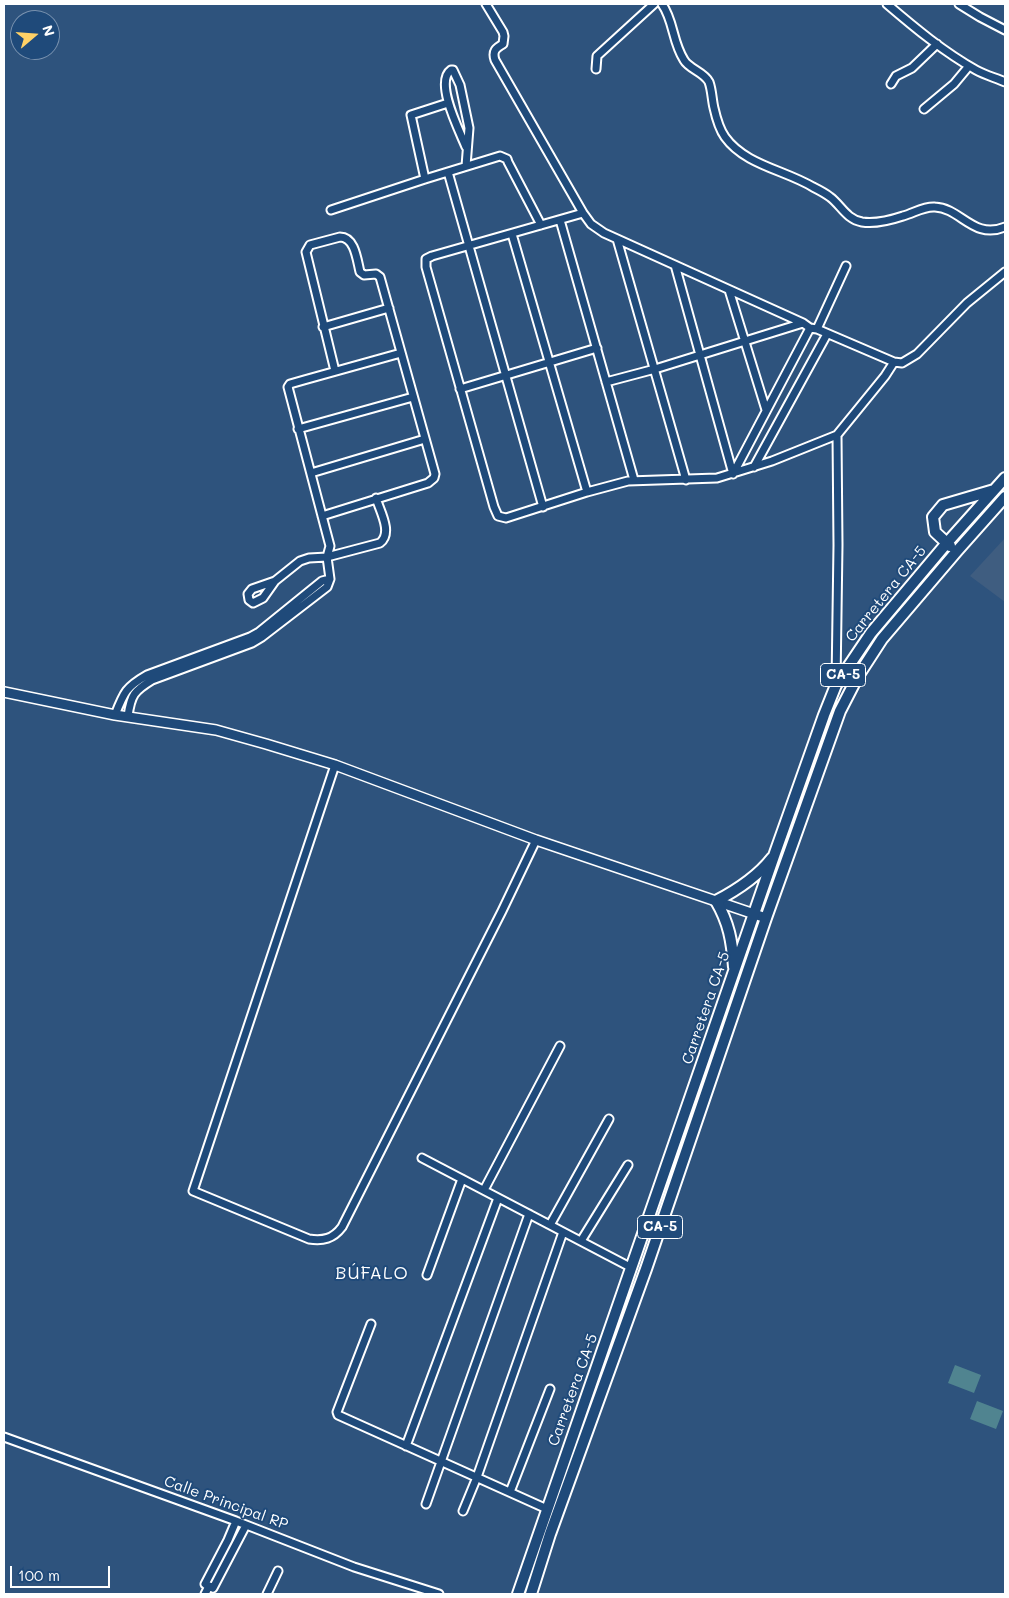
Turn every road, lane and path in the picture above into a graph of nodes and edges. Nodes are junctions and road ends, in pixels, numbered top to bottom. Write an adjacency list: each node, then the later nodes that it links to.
1 (486, 4): 19 (street)
2 (654, 4): 9 (street)
3 (662, 4): 22 (street)
4 (887, 4): 7 (street)
5 (959, 4): 6 (street)
6 (1005, 30)
7 (937, 44): 8 (street); 11 (street)
8 (969, 66): 10 (street); 13 (street)
9 (596, 69)
10 (1005, 82)
11 (891, 84)
12 (448, 103): 14 (street); 14 (street); 17 (street)
13 (924, 109)
14 (466, 147): 15 (street)
15 (466, 166): 16 (street); 21 (street)
16 (448, 172): 17 (street); 25 (street)
17 (425, 179): 18 (street)
18 (332, 210)
19 (583, 213): 20 (street); 24 (street)
20 (560, 220): 21 (street); 36 (street)
21 (541, 225): 23 (street)
22 (1005, 227)
23 (512, 234): 25 (street); 40 (street)
24 (617, 239): 26 (street); 41 (street)
25 (468, 246): 43 (street); 45 (street)
26 (675, 265): 29 (street); 38 (street)
27 (846, 266): 33 (street)
28 (1005, 272): 39 (street)
29 (729, 290): 31 (street); 35 (street)
30 (389, 308): 32 (street); 32 (street); 37 (street)
31 (803, 323): 33 (street); 35 (street)
32 (323, 327): 42 (street)
33 (814, 328): 34 (street); 47 (street)
34 (827, 334): 39 (street); 51 (street)
35 (745, 342): 38 (street); 47 (street)
36 (596, 348): 40 (street); 44 (street)
37 (401, 353): 42 (street); 46 (street)
38 (701, 354): 41 (street); 53 (street)
39 (894, 362): 49 (street)
40 (549, 363): 43 (street); 58 (street)
41 (655, 369): 44 (street); 56 (street)
42 (335, 371): 48 (street)
43 (505, 376): 45 (street); 61 (street)
44 (606, 382): 55 (street)
45 (460, 389): 61 (street)
46 (413, 397): 48 (street); 50 (street)
47 (766, 410): 53 (street)
48 (298, 429): 52 (street)
49 (837, 435): 51 (street); 68 (street)
50 (425, 439): 52 (street); 60 (street)
51 (754, 468): 53 (street)
52 (311, 473): 62 (street)
53 (733, 474): 56 (street)
54 (1005, 478): 57 (highway, Carretera CA-5 / CA-5)
55 (634, 480): 56 (street); 58 (street)
56 (686, 480)
57 (995, 490): 63 (highway, Carretera CA-5 / CA-5); 63 (highway)
58 (587, 492): 61 (street)
59 (1005, 497): 64 (highway, Carretera CA-5 / CA-5)
60 (376, 498): 62 (street); 65 (street)
61 (543, 506)
62 (322, 516): 65 (street)
63 (946, 544): 64 (highway); 68 (highway, Carretera CA-5 / CA-5)
64 (957, 551): 77 (highway, Carretera CA-5 / CA-5)
65 (327, 557): 66 (street); 67 (street)
66 (330, 579): 70 (street); 71 (street)
67 (274, 581)
68 (836, 686): 74 (highway, Carretera CA-5 / CA-5)
69 (4, 692): 70 (main road)
70 (115, 714): 71 (main road)
71 (128, 716): 72 (main road)
72 (335, 765): 73 (main road); 73 (street)
73 (536, 840): 75 (main road)
74 (775, 853): 75 (highway); 76 (highway, Carretera CA-5 / CA-5)
75 (716, 901): 76 (main road); 78 (highway)
76 (754, 914): 77 (main road); 78 (highway, Carretera CA-5 / CA-5)
77 (766, 918): 105 (highway, Carretera CA-5 / CA-5)
78 (734, 972): 90 (highway, Carretera CA-5 / CA-5)
79 (560, 1046): 84 (street)
80 (609, 1118): 87 (street)
81 (422, 1158): 83 (street)
82 (628, 1165): 89 (street)
83 (462, 1179): 84 (street); 91 (street)
84 (484, 1190): 85 (street)
85 (498, 1198): 86 (street); 95 (street)
86 (529, 1214): 87 (street); 97 (street)
87 (550, 1225): 88 (street)
88 (563, 1232): 89 (street); 98 (street)
89 (581, 1241): 90 (street)
90 (632, 1268): 96 (highway, Carretera CA-5 / CA-5)
91 (427, 1275)
92 (371, 1324): 95 (street)
93 (550, 1389): 99 (street)
94 (4, 1437): 103 (street, Calle Principal RP)
95 (406, 1446): 97 (street)
96 (566, 1455): 101 (highway, Carretera CA-5 / CA-5); 105 (highway)
97 (441, 1462): 98 (street); 100 (street)
98 (477, 1477): 99 (street); 102 (street)
99 (510, 1492): 101 (street)
100 (426, 1504)
101 (547, 1509): 111 (highway, Carretera CA-5 / CA-5)
102 (463, 1511)
103 (236, 1521): 104 (street, Calle Principal RP); 107 (street)
104 (246, 1525): 107 (street); 110 (street, Calle Principal RP)
105 (550, 1534): 112 (highway, Carretera CA-5 / CA-5)
106 (278, 1572): 109 (street)
107 (209, 1586): 108 (street)
108 (205, 1594)
109 (266, 1594)
110 (439, 1594)
111 (518, 1594)
112 (531, 1594)

